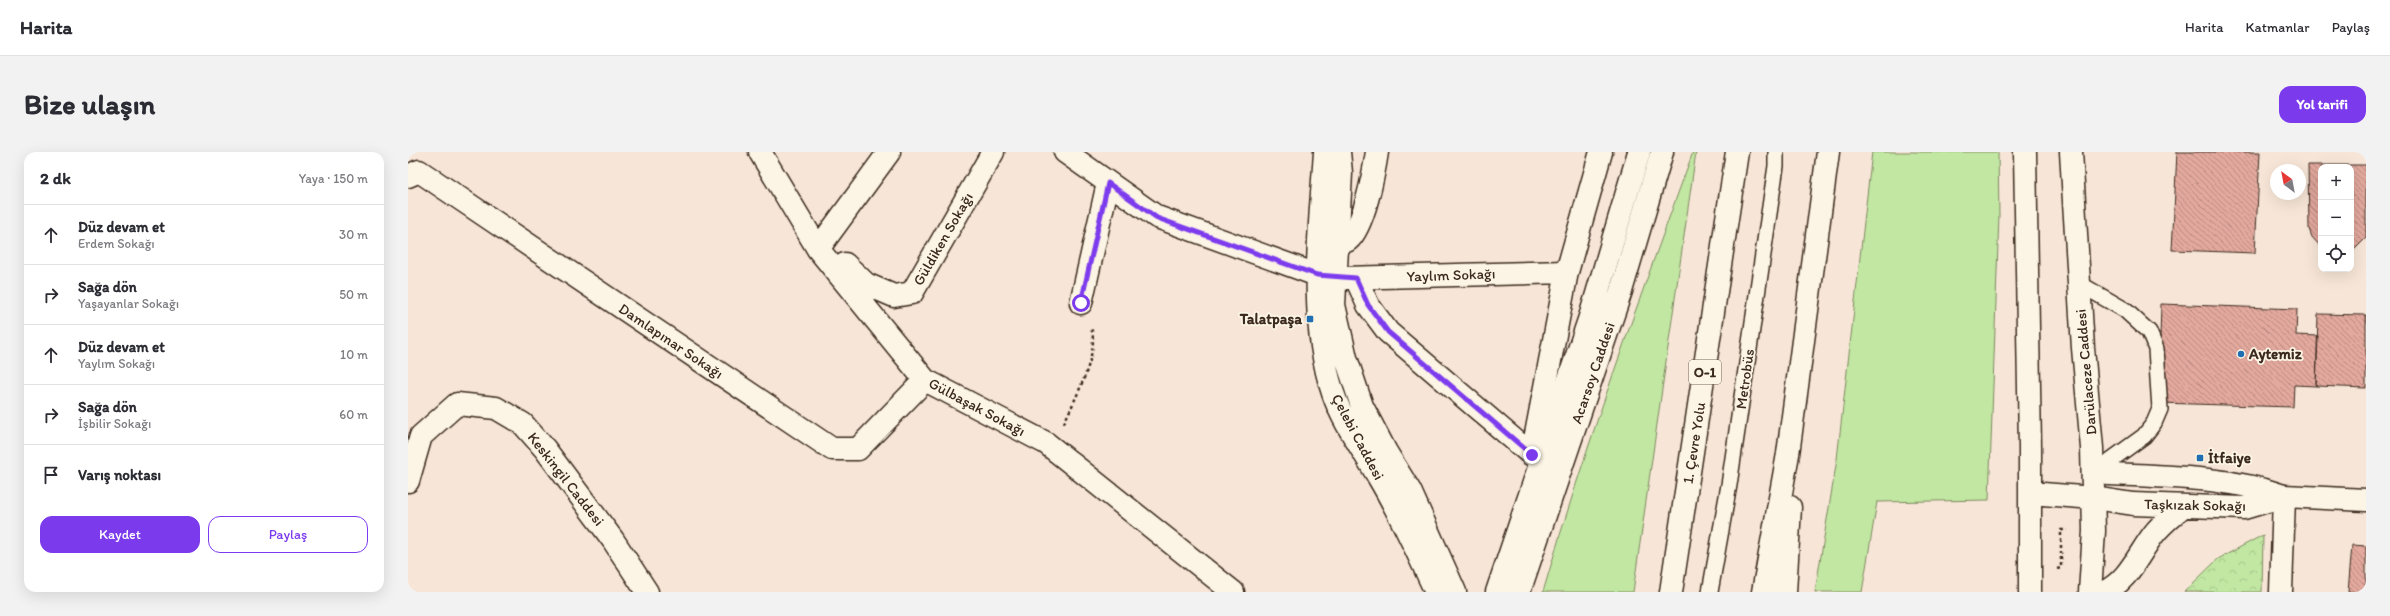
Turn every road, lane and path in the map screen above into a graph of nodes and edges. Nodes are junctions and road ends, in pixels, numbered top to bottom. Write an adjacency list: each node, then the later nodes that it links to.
1 (760, 152): 19 (main road, Gülbaşak Sokağı)
2 (889, 152): 19 (main road)
3 (993, 152): 19 (main road, Güldiken Sokağı)
4 (1064, 152): 17 (main road, Yaylım Sokağı)
5 (1325, 152): 21 (main road, Çelebi Caddesi)
6 (1339, 152): 18 (main road, Çelebi Caddesi)
7 (1377, 152): 18 (main road)
8 (1601, 152): 20 (main road)
9 (1639, 152): 41 (main road, Acarsoy Caddesi)
10 (1662, 152): 42 (main road, Acarsoy Caddesi)
11 (1737, 152): 43 (main road, 1. Çevre Yolu / O-1)
12 (1828, 152): 27 (main road)
13 (2025, 152): 30 (main road)
14 (2071, 152): 23 (main road, Darülaceze Caddesi)
15 (1777, 157): 44 (lane, Metrobüs)
16 (408, 176): 25 (main road, Damlapınar Sokağı)
17 (1108, 183): 21 (main road, Yaylım Sokağı); 24 (main road)
18 (1336, 244): 21 (main road, Çelebi Caddesi)
19 (820, 246): 25 (main road, Gülbaşak Sokağı)
20 (1567, 272): 22 (main road, Yaylım Sokağı); 22 (main road)
21 (1326, 276): 22 (main road, Yaylım Sokağı); 39 (main road, Çelebi Caddesi); 40 (main road, Çelebi Caddesi)
22 (1356, 278)
23 (2080, 284): 28 (main road, Darülaceze Caddesi); 28 (lane)
24 (1081, 303): 26 (path)
25 (925, 380): 26 (main road, Gülbaşak Sokağı)
26 (1053, 448): 38 (main road, Gülbaşak Sokağı)
27 (1788, 454): 45 (main road); 46 (main road)
28 (2093, 474): 31 (main road); 32 (main road, Darülaceze Caddesi)
29 (408, 481): 37 (main road, Keskingil Caddesi)
30 (2030, 493): 32 (main road, Taşkızak Sokağı); 47 (main road)
31 (2284, 496): 33 (main road, Taşkızak Sokağı); 34 (main road, Taşkızak Sokağı); 50 (main road)
32 (2094, 498): 34 (main road, Taşkızak Sokağı); 48 (main road, Darülaceze Caddesi)
33 (2366, 500)
34 (2182, 507): 49 (main road)
35 (2074, 530): 36 (path)
36 (2052, 569)
37 (647, 592)
38 (1233, 592)
39 (1436, 592)
40 (1455, 592)
41 (1497, 592)
42 (1519, 592)
43 (1671, 592)
44 (1710, 592)
45 (1763, 592)
46 (1785, 592)
47 (2030, 592)
48 (2090, 592)
49 (2104, 592)
50 (2281, 592)

